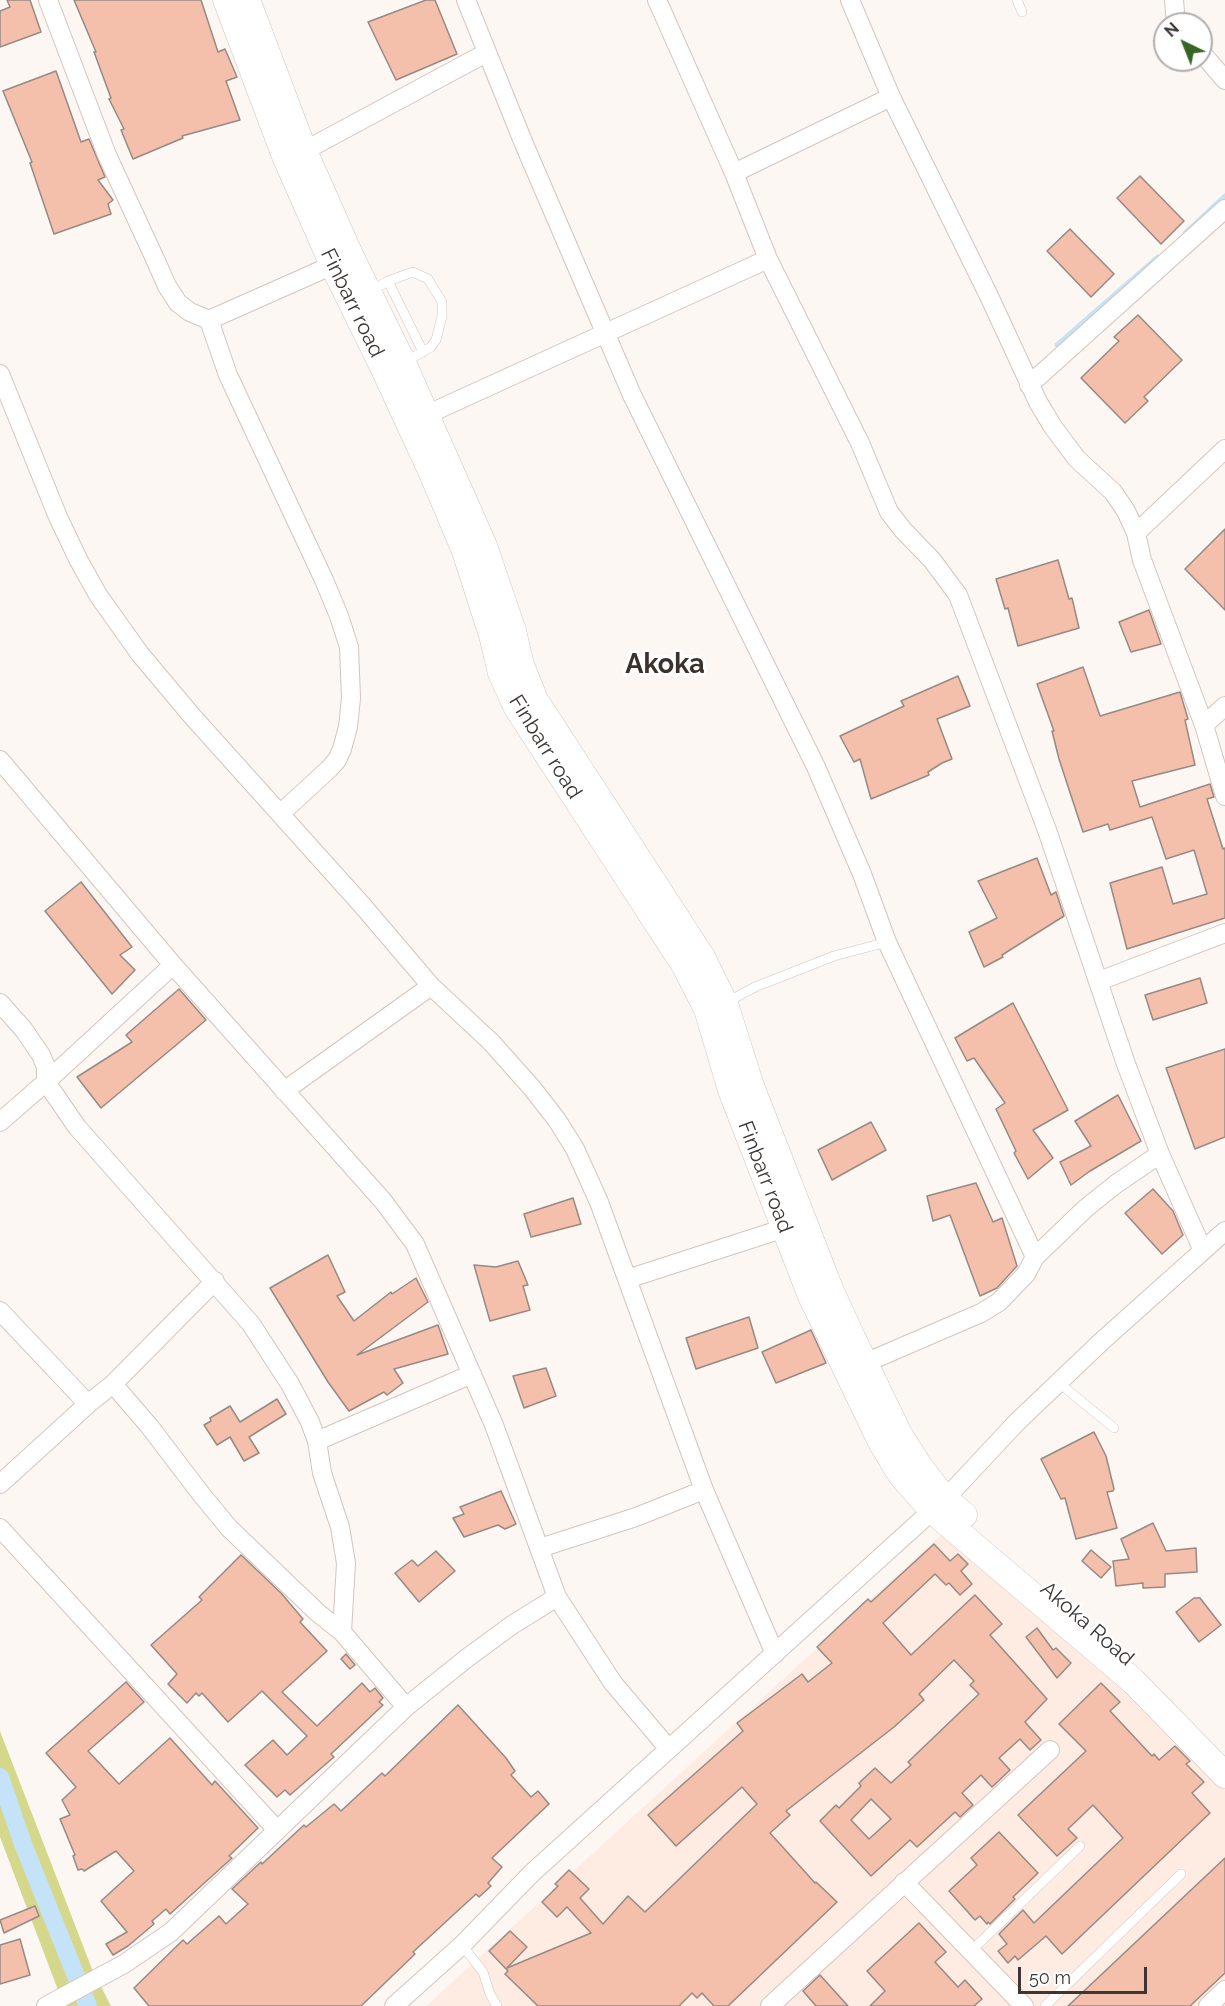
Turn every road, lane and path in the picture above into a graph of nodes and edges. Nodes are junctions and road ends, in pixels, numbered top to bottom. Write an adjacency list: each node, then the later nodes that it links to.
1 (48, 0): 19 (street)
2 (226, 0): 8 (main road, Finbarr road)
3 (466, 0): 9 (street)
4 (657, 0): 14 (street)
5 (850, 0): 12 (street)
6 (1017, 0): 7 (lane)
7 (1022, 12)
8 (245, 15): 13 (main road, Finbarr road); 17 (main road, Finbarr road)
9 (486, 53): 13 (street); 20 (street)
10 (1213, 66): 11 (street)
11 (1225, 80)
12 (891, 97): 14 (street); 23 (street)
13 (304, 151): 18 (main road, Finbarr road)
14 (734, 173): 16 (street)
15 (1225, 209): 23 (street)
16 (768, 259): 20 (street); 35 (street)
17 (333, 265): 19 (street); 43 (main road, Finbarr road)
18 (378, 287): 21 (main road, Finbarr road); 21 (lane)
19 (209, 320): 31 (street)
20 (605, 333): 24 (street); 33 (street)
21 (413, 358): 24 (main road, Finbarr road)
22 (0, 374): 31 (street)
23 (1029, 385): 26 (street)
24 (426, 415): 38 (main road, Finbarr road)
25 (1225, 449): 26 (street)
26 (1136, 533): 28 (street)
27 (1225, 706): 28 (street)
28 (1204, 725): 30 (street)
29 (0, 759): 34 (street)
30 (1225, 796)
31 (280, 814): 36 (street)
32 (1225, 933): 35 (street)
33 (887, 942): 38 (lane); 46 (street)
34 (173, 965): 39 (street); 40 (street)
35 (1099, 981): 42 (street)
36 (431, 986): 40 (street); 47 (street)
37 (0, 1003): 39 (street)
38 (725, 1004): 50 (main road, Finbarr road)
39 (46, 1082): 41 (street); 48 (street)
40 (284, 1091): 51 (street)
41 (0, 1122)
42 (1161, 1154): 45 (street); 46 (street)
43 (785, 1228): 47 (street); 57 (main road, Finbarr road)
44 (1225, 1231): 45 (street)
45 (1203, 1251): 52 (street)
46 (1035, 1257): 50 (street)
47 (627, 1279): 59 (street)
48 (215, 1281): 53 (street); 56 (street)
49 (0, 1311): 54 (street)
50 (865, 1363): 57 (main road, Finbarr road)
51 (472, 1374): 56 (street); 62 (street)
52 (1059, 1383): 55 (lane); 60 (street)
53 (112, 1384): 54 (street); 64 (street)
54 (88, 1404): 58 (street)
55 (1114, 1428)
56 (317, 1442): 64 (street)
57 (910, 1470): 60 (main road)
58 (0, 1484)
59 (704, 1490): 62 (street); 65 (street)
60 (939, 1505): 65 (street); 69 (main road, Akoka Road); 70 (main road)
61 (0, 1528): 71 (street)
62 (540, 1548): 63 (street)
63 (557, 1597): 66 (street); 67 (street)
64 (342, 1632): 66 (street)
65 (775, 1654): 67 (street)
66 (406, 1707): 71 (street)
67 (669, 1749): 75 (street)
68 (1050, 1750): 74 (street)
69 (1225, 1752)
70 (1225, 1775)
71 (276, 1830): 78 (street)
72 (1080, 1846): 76 (lane)
73 (1181, 1875): 83 (lane)
74 (904, 1882): 76 (street); 81 (street)
75 (462, 1945): 79 (street); 80 (lane)
76 (970, 1951): 82 (street)
77 (1225, 1990): 84 (street)
78 (46, 2006)
79 (394, 2006)
80 (497, 2006)
81 (770, 2006)
82 (1024, 2006)
83 (1045, 2006)
84 (1208, 2006)

